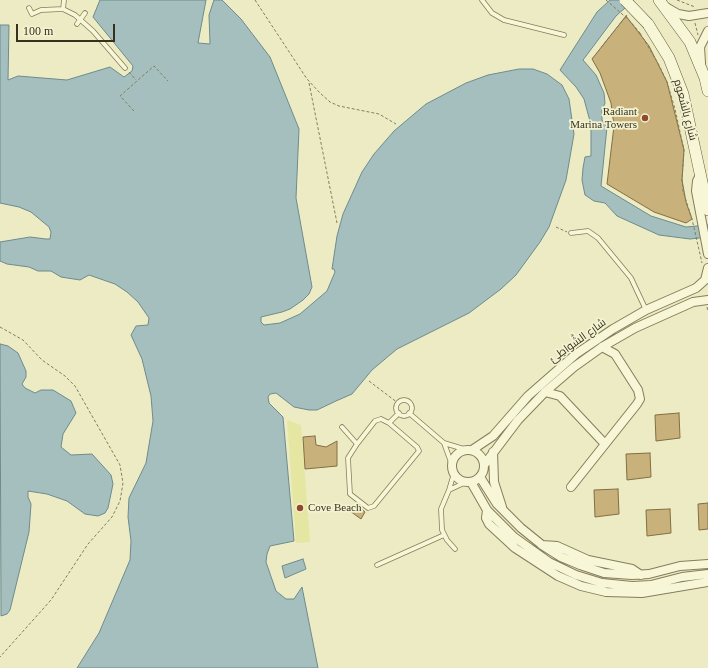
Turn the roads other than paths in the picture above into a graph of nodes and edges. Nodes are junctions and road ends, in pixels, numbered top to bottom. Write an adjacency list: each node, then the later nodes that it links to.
1 (64, 0): 6 (lane)
2 (482, 0): 12 (lane)
3 (625, 0): 16 (main road, شارع بالشعوم, bridge)
4 (663, 3): 8 (street); 14 (main road)
5 (29, 8): 6 (lane)
6 (63, 9): 9 (lane)
7 (86, 13): 9 (lane)
8 (708, 13)
9 (80, 19): 10 (lane); 13 (lane)
10 (77, 24)
11 (708, 31): 14 (street)
12 (564, 35)
13 (126, 69)
14 (705, 78): 15 (main road)
15 (708, 91)
16 (701, 173): 17 (main road); 18 (main road, شارع بالشعوم)
17 (708, 183)
18 (705, 209): 20 (street)
19 (571, 233): 23 (lane)
20 (708, 254)
21 (705, 267): 23 (street, شارع الشَّواطِئ)
22 (707, 303): 24 (street, شارع الشَّواطِئ)
23 (646, 310): 37 (street, شارع الشَّواطِئ)
24 (620, 336): 25 (street, شارع الشَّواطِئ); 26 (street, شارع الشَّواطِئ)
25 (602, 347): 26 (street, شارع الشَّواطِئ); 27 (street, شارع الشَّواطِئ)
26 (615, 354): 36 (street)
27 (559, 380): 28 (street, شارع الشَّواطِئ); 29 (street, شارع الشَّواطِئ)
28 (545, 392): 29 (street); 38 (street, شارع الشَّواطِئ)
29 (560, 396): 36 (street)
30 (399, 413): 31 (lane); 31 (lane); 32 (lane)
31 (409, 413): 34 (lane)
32 (389, 423): 35 (lane); 35 (lane)
33 (342, 428): 35 (lane)
34 (444, 443): 37 (lane); 40 (lane)
35 (357, 444)
36 (605, 444): 43 (street)
37 (469, 450): 39 (street); 40 (street)
38 (493, 451): 39 (street, شارع الشَّواطِئ); 46 (street)
39 (484, 465): 41 (street)
40 (453, 469): 42 (street); 44 (lane)
41 (480, 477): 42 (street); 46 (street)
42 (468, 482): 44 (lane); 45 (street)
43 (571, 487)
44 (449, 490): 47 (lane)
45 (487, 510): 51 (street); 52 (street)
46 (504, 511): 49 (street)
47 (444, 535): 48 (lane); 50 (lane)
48 (455, 549)
49 (708, 564)
50 (377, 565)
51 (708, 574)
52 (708, 582)

